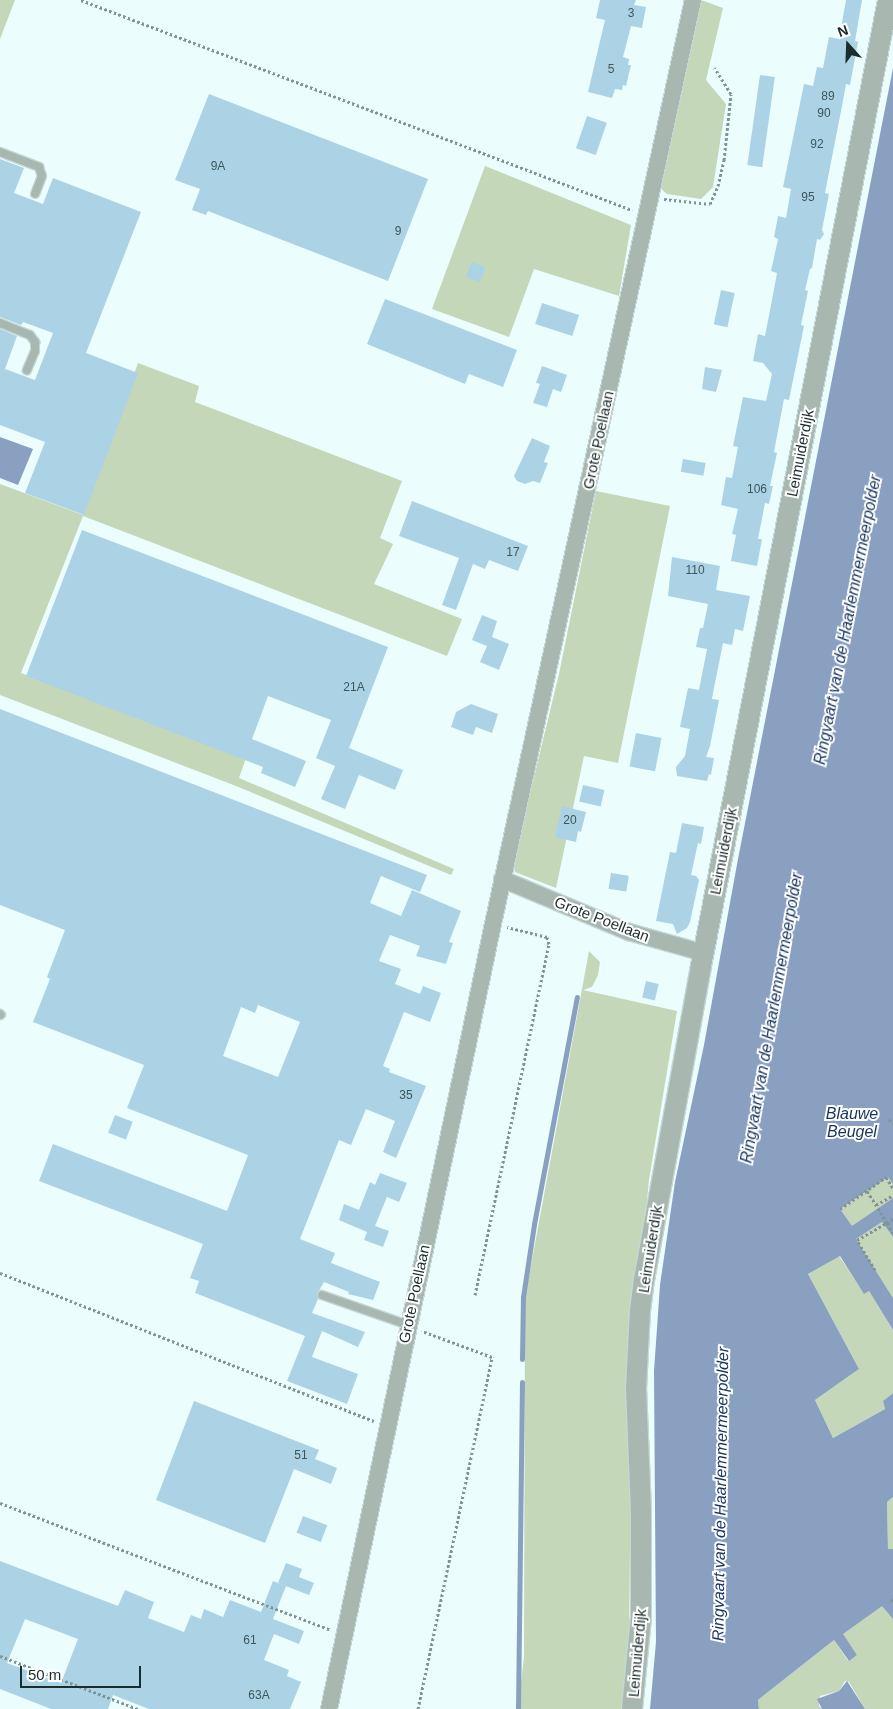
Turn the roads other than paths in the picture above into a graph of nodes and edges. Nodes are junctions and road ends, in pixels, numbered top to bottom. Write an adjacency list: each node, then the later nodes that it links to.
1 (693, 0): 7 (street, Grote Poellaan)
2 (888, 0): 8 (street, Leimuiderdijk)
3 (0, 152): 4 (lane)
4 (35, 194)
5 (0, 323): 6 (lane)
6 (27, 370)
7 (502, 879): 8 (street, Grote Poellaan); 10 (street, Grote Poellaan)
8 (704, 953): 12 (street, Leimuiderdijk)
9 (322, 1295): 10 (lane)
10 (407, 1326): 11 (street, Grote Poellaan)
11 (329, 1709)
12 (632, 1709)

